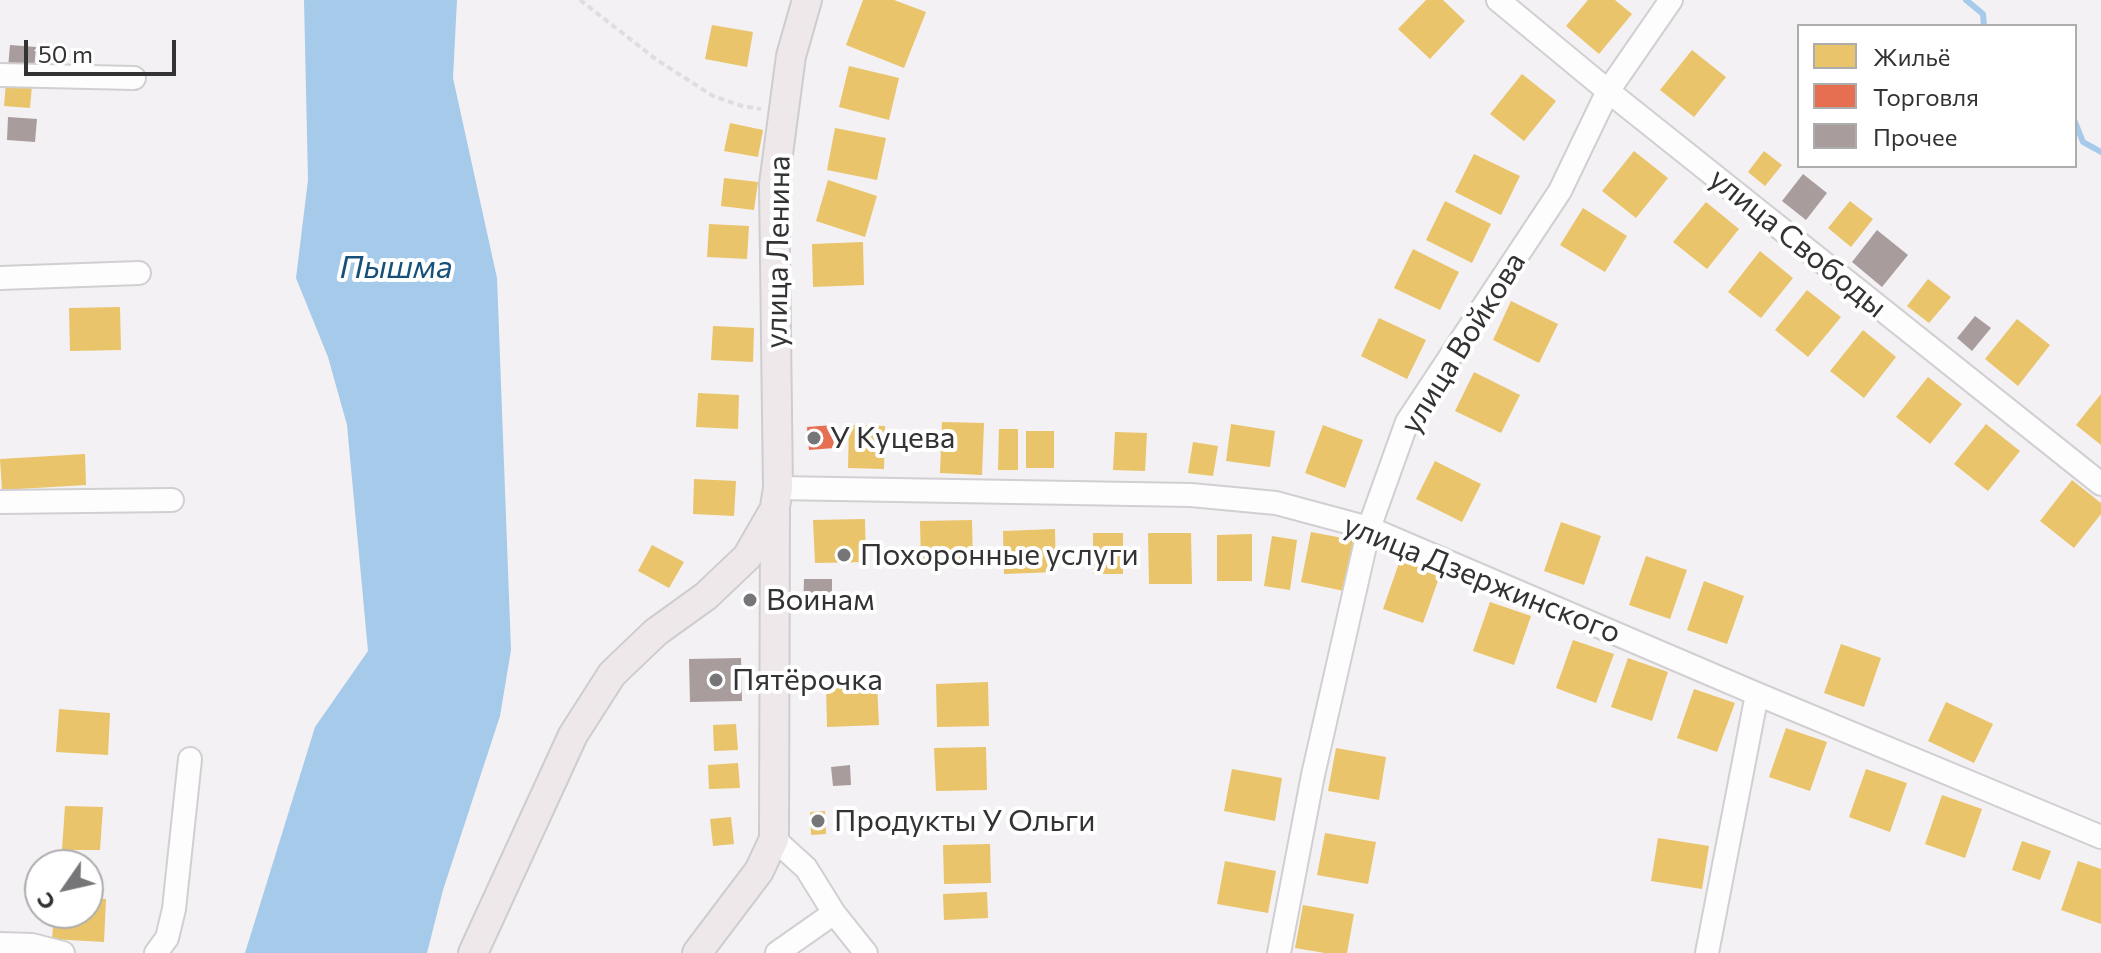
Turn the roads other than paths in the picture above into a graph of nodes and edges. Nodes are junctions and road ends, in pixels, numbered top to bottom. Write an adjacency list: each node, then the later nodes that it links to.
1 (807, 0): 10 (main road, улица Ленина)
2 (1498, 0): 6 (street, улица Свободы)
3 (1671, 0): 6 (street, улица Войкова)
4 (0, 75): 5 (street)
5 (134, 78)
6 (1608, 91): 9 (street, улица Свободы); 13 (street, улица Войкова)
7 (139, 273): 8 (street)
8 (0, 278)
9 (2101, 484)
10 (776, 498): 13 (street, улица Дзержинского); 17 (main road, улица Ленина); 22 (main road)
11 (172, 500): 12 (street)
12 (0, 502)
13 (1369, 528): 14 (street, улица Дзержинского); 26 (street, улица Войкова)
14 (1757, 694): 16 (street, улица Дзержинского); 27 (street)
15 (190, 759): 21 (street)
16 (2101, 837)
17 (774, 839): 18 (street); 23 (main road)
18 (834, 913): 24 (street); 25 (street)
19 (0, 944): 20 (street)
20 (63, 953)
21 (156, 953)
22 (473, 953)
23 (697, 953)
24 (777, 953)
25 (866, 953)
26 (1279, 953)
27 (1707, 953)

